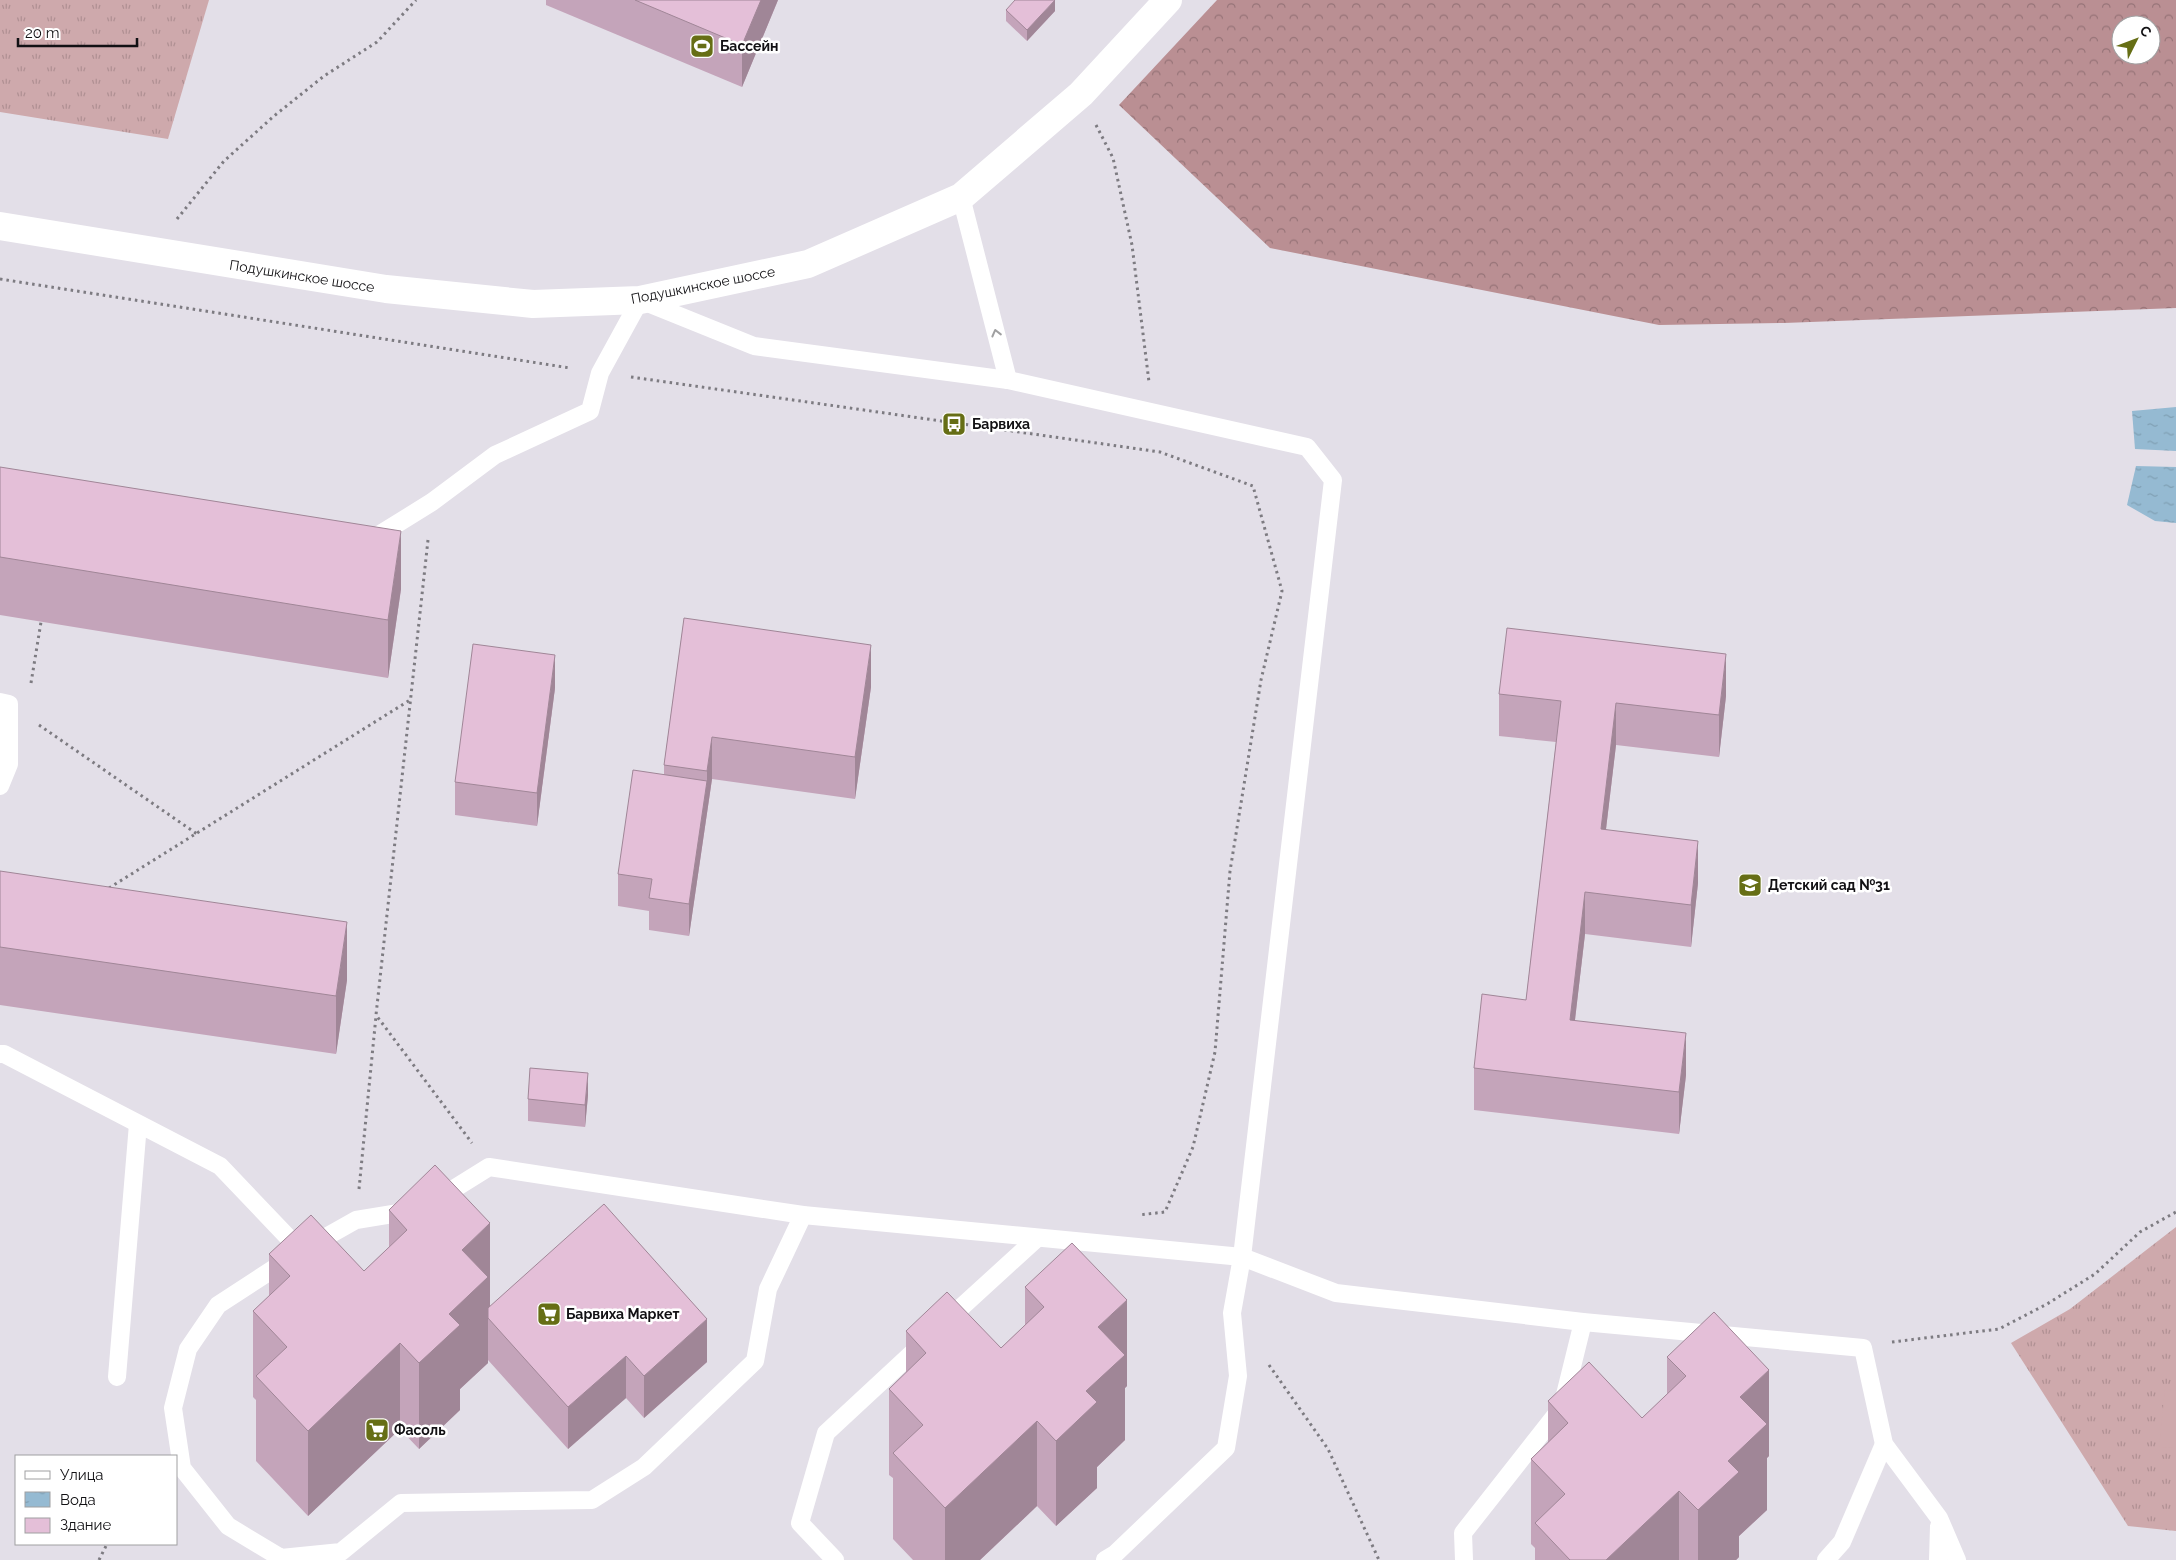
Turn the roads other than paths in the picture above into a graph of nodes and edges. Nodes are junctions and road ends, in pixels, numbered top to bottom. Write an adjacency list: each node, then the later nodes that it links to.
1 (1168, 0): 2 (main road, Подушкинское шоссе)
2 (961, 197): 4 (main road, Подушкинское шоссе); 5 (lane, one-way to 2)
3 (0, 226): 4 (main road, Подушкинское шоссе)
4 (640, 300): 5 (lane); 6 (lane)
5 (1008, 380): 14 (lane)
6 (355, 535)
7 (4, 703): 8 (lane)
8 (0, 786)
9 (0, 1054): 10 (lane)
10 (138, 1124): 13 (lane); 16 (lane)
11 (803, 1215): 12 (lane); 13 (lane); 13 (lane)
12 (1036, 1239): 14 (lane); 19 (lane)
13 (301, 1251)
14 (1242, 1258): 15 (lane); 20 (lane)
15 (1583, 1322): 17 (lane); 21 (lane)
16 (117, 1377)
17 (1884, 1444): 18 (lane); 22 (lane)
18 (1939, 1518): 23 (lane); 24 (lane)
19 (835, 1560)
20 (1106, 1560)
21 (1464, 1560)
22 (1826, 1560)
23 (1938, 1560)
24 (1957, 1560)

